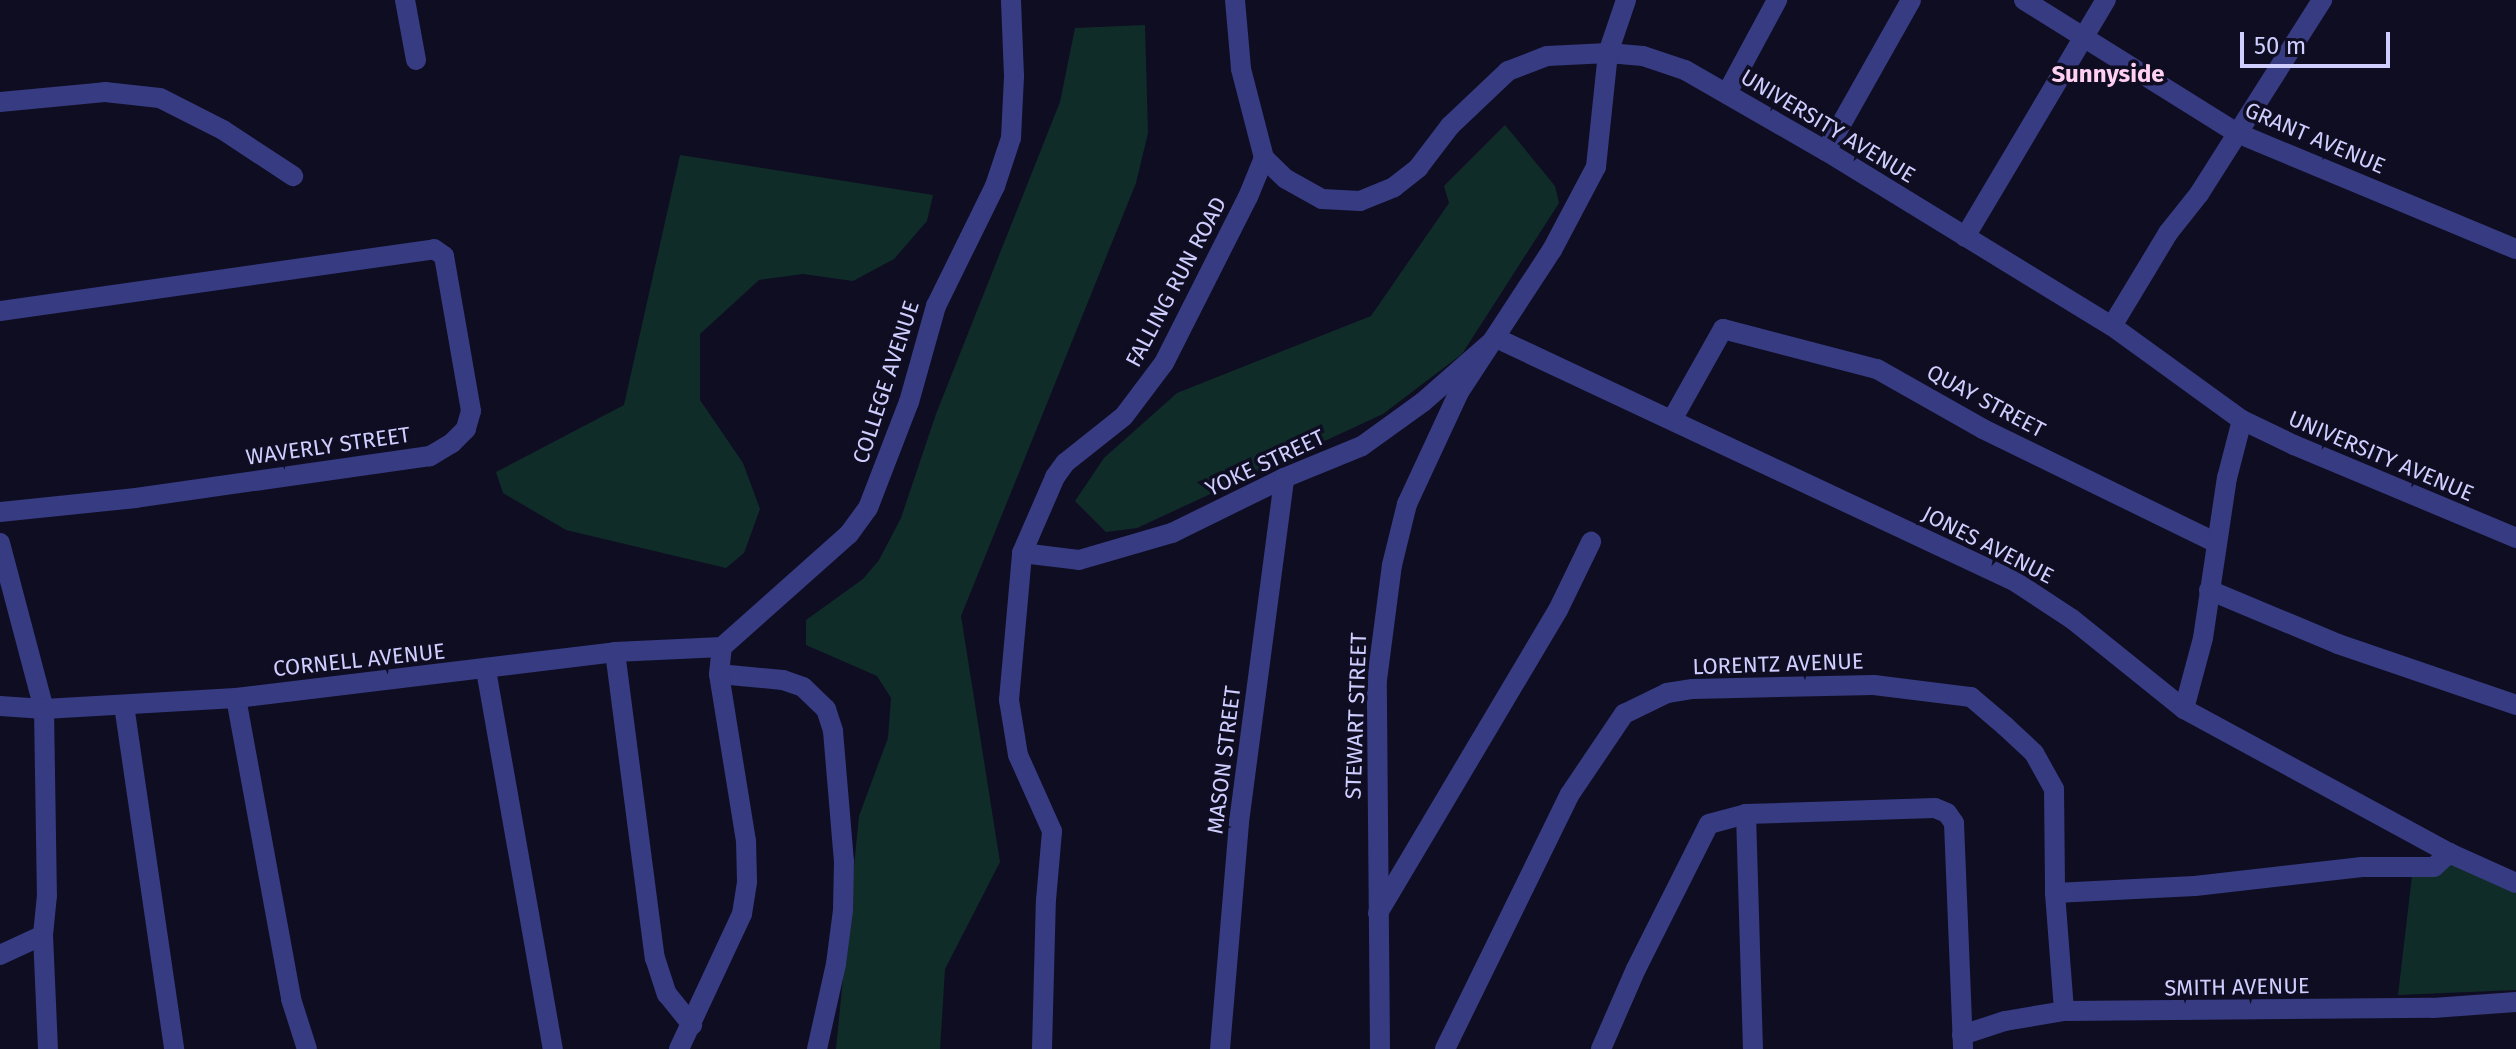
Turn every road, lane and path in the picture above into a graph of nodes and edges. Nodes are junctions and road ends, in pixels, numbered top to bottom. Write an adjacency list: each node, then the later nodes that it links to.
1 (405, 0): 12 (street)
2 (1011, 0): 34 (street, COLLEGE AVENUE)
3 (1235, 0): 17 (street)
4 (1626, 0): 11 (street, STEWART STREET)
5 (1777, 0): 13 (street)
6 (1911, 0): 16 (street)
7 (2024, 0): 10 (street, GRANT AVENUE)
8 (2106, 0): 10 (street)
9 (2322, 0): 15 (street)
10 (2084, 37): 15 (street, GRANT AVENUE); 19 (street)
11 (1608, 53): 13 (street, UNIVERSITY AVENUE); 17 (street, UNIVERSITY AVENUE); 23 (street, STEWART STREET)
12 (416, 60)
13 (1727, 93): 16 (street, UNIVERSITY AVENUE)
14 (0, 102): 18 (street)
15 (2237, 133): 20 (street, GRANT AVENUE); 22 (street)
16 (1826, 151): 19 (street, UNIVERSITY AVENUE)
17 (1264, 158): 32 (street, FALLING RUN ROAD)
18 (293, 176)
19 (1965, 237): 22 (street, UNIVERSITY AVENUE)
20 (2516, 249)
21 (0, 311): 27 (street, WAVERLY STREET)
22 (2112, 326): 25 (street, UNIVERSITY AVENUE)
23 (1496, 338): 24 (street, JONES AVENUE); 26 (street, YOKE STREET); 48 (street, STEWART STREET)
24 (1673, 418): 31 (street, QUAY STREET); 43 (street, JONES AVENUE)
25 (2242, 420): 28 (street, UNIVERSITY AVENUE); 31 (street)
26 (1284, 478): 32 (street, YOKE STREET); 62 (street, MASON STREET)
27 (0, 512)
28 (2516, 538)
29 (1591, 542): 48 (street)
30 (0, 543): 42 (street)
31 (2217, 543): 33 (street)
32 (1022, 553): 61 (street, FALLING RUN ROAD)
33 (2209, 590): 40 (street); 43 (street)
34 (722, 647): 35 (street, CORNELL AVENUE); 37 (street)
35 (615, 652): 36 (street, CORNELL AVENUE); 53 (street)
36 (486, 670): 38 (street, CORNELL AVENUE); 58 (street)
37 (719, 674): 53 (street); 60 (street)
38 (236, 698): 39 (street, CORNELL AVENUE); 57 (street)
39 (124, 705): 42 (street, CORNELL AVENUE); 56 (street)
40 (2516, 705)
41 (0, 706): 42 (street, CORNELL AVENUE)
42 (44, 709): 49 (street)
43 (2184, 709): 45 (street, JONES AVENUE)
44 (1746, 814): 54 (street); 65 (street); 66 (street)
45 (2449, 853): 46 (street, JONES AVENUE); 47 (street)
46 (2516, 883)
47 (2055, 893): 52 (street, LORENTZ AVENUE); 64 (street, LORENTZ AVENUE)
48 (1376, 915): 63 (street, STEWART STREET)
49 (43, 935): 50 (street); 55 (street)
50 (0, 955)
51 (2516, 1002): 52 (street, SMITH AVENUE)
52 (2064, 1011): 54 (street, SMITH AVENUE)
53 (692, 1025): 59 (street)
54 (1962, 1042)
55 (48, 1049)
56 (174, 1049)
57 (307, 1049)
58 (553, 1049)
59 (679, 1049)
60 (817, 1049)
61 (1042, 1049)
62 (1220, 1049)
63 (1380, 1049)
64 (1445, 1049)
65 (1601, 1049)
66 (1753, 1049)

